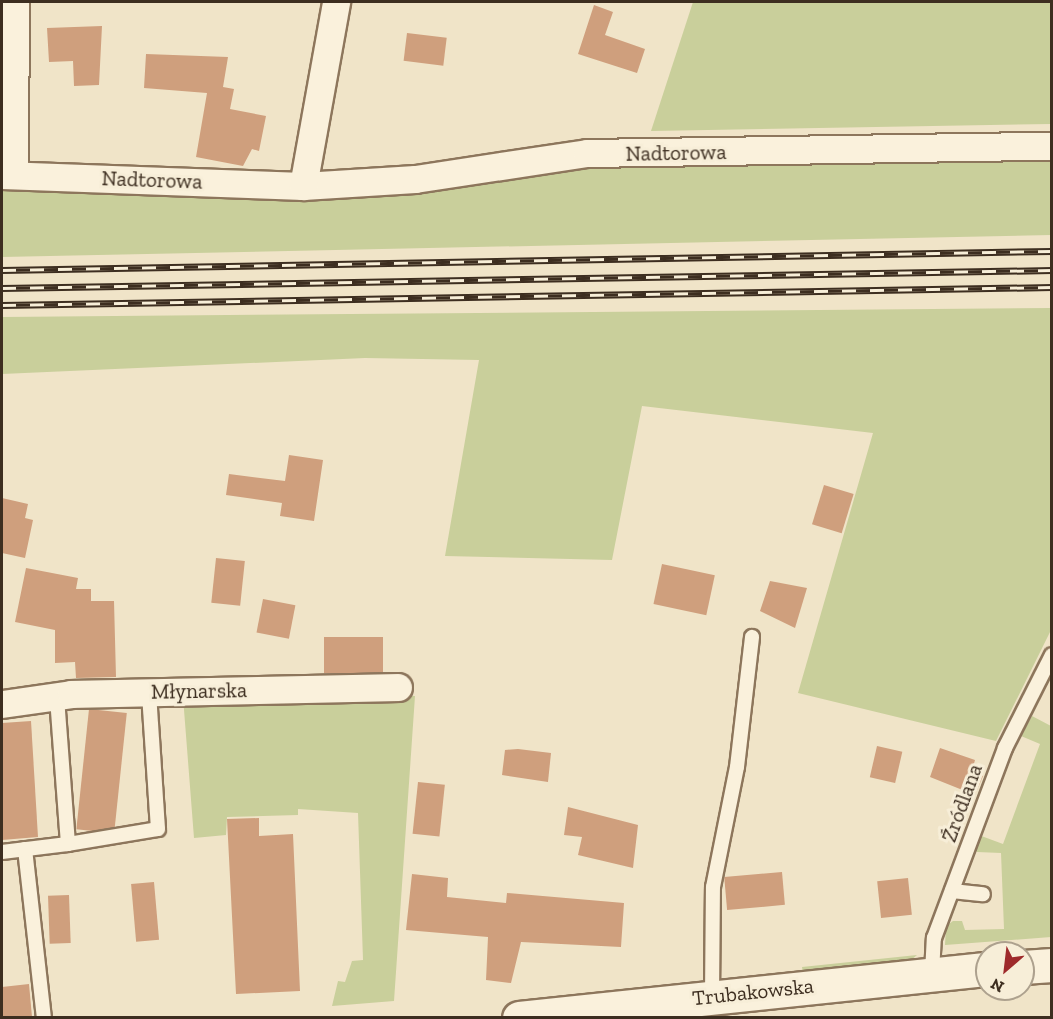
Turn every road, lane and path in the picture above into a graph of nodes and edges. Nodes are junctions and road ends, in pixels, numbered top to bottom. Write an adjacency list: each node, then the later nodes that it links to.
1 (15, 2): 4 (street)
2 (336, 2): 5 (street)
3 (1052, 146): 5 (street, Nadtorowa)
4 (8, 175): 5 (street, Nadtorowa)
5 (303, 186)
6 (752, 637): 21 (lane)
7 (1052, 655): 15 (lane, Źródlana)
8 (398, 687): 9 (street, Młynarska)
9 (149, 692): 10 (street, Młynarska); 12 (lane)
10 (57, 696): 11 (street, Młynarska); 12 (lane)
11 (2, 704)
12 (68, 844): 13 (lane)
13 (25, 849): 14 (lane); 23 (lane)
14 (2, 852)
15 (952, 891): 16 (lane); 20 (lane, Źródlana)
16 (983, 894)
17 (1052, 965): 18 (street)
18 (1035, 966)
19 (975, 970): 20 (street, Trubakowska)
20 (932, 973): 21 (street, Trubakowska)
21 (712, 997): 22 (street, Trubakowska)
22 (575, 1014): 24 (street, Trubakowska)
23 (44, 1017)
24 (519, 1017)

